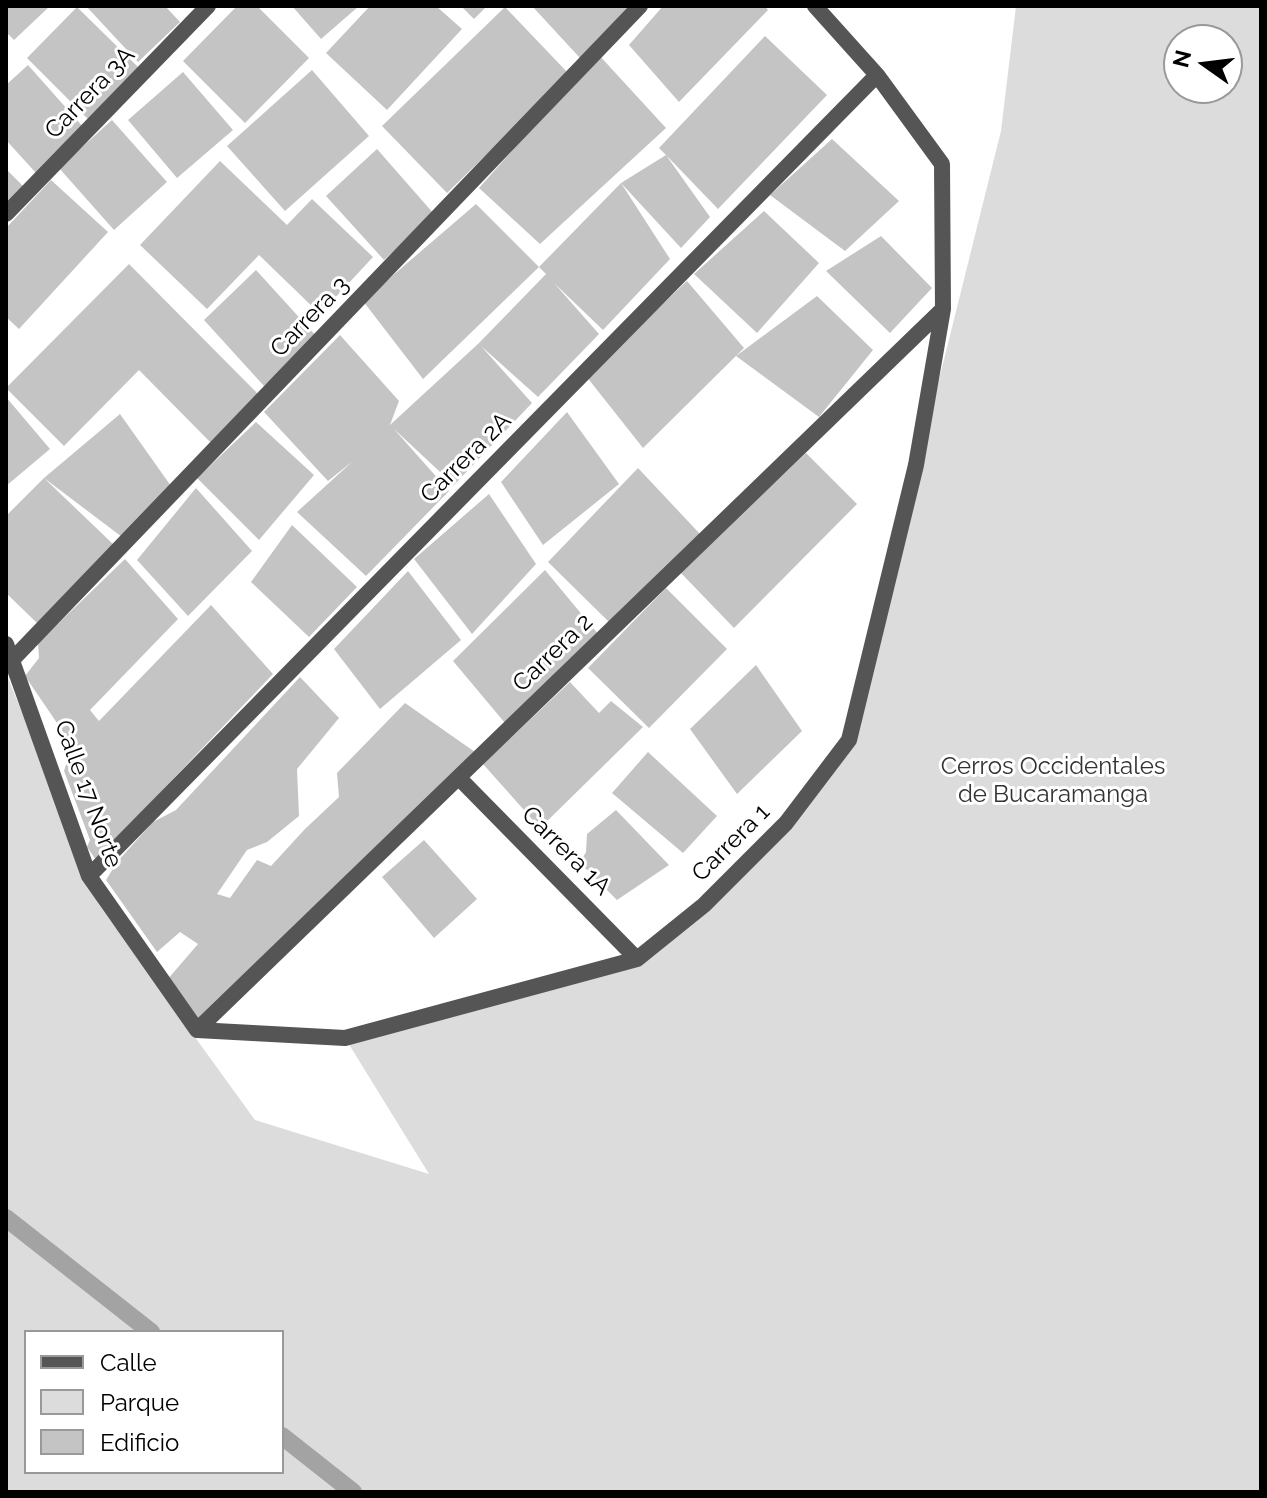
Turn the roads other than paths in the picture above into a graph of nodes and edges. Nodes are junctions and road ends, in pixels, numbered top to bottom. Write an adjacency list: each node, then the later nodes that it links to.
1 (208, 6): 5 (street, Carrera 3A)
2 (640, 6): 7 (street, Carrera 3)
3 (815, 6): 4 (street, Carrera 1)
4 (877, 75): 6 (street, Carrera 1); 9 (street, Carrera 2A)
5 (6, 214)
6 (943, 309): 8 (street, Carrera 2); 10 (street, Carrera 1)
7 (10, 652): 9 (street, Calle 17 Norte)
8 (459, 778): 10 (street, Carrera 1A); 11 (street, Carrera 2)
9 (89, 876): 11 (street, Calle 17 Norte)
10 (637, 959): 11 (street, Carrera 1)
11 (197, 1030)

